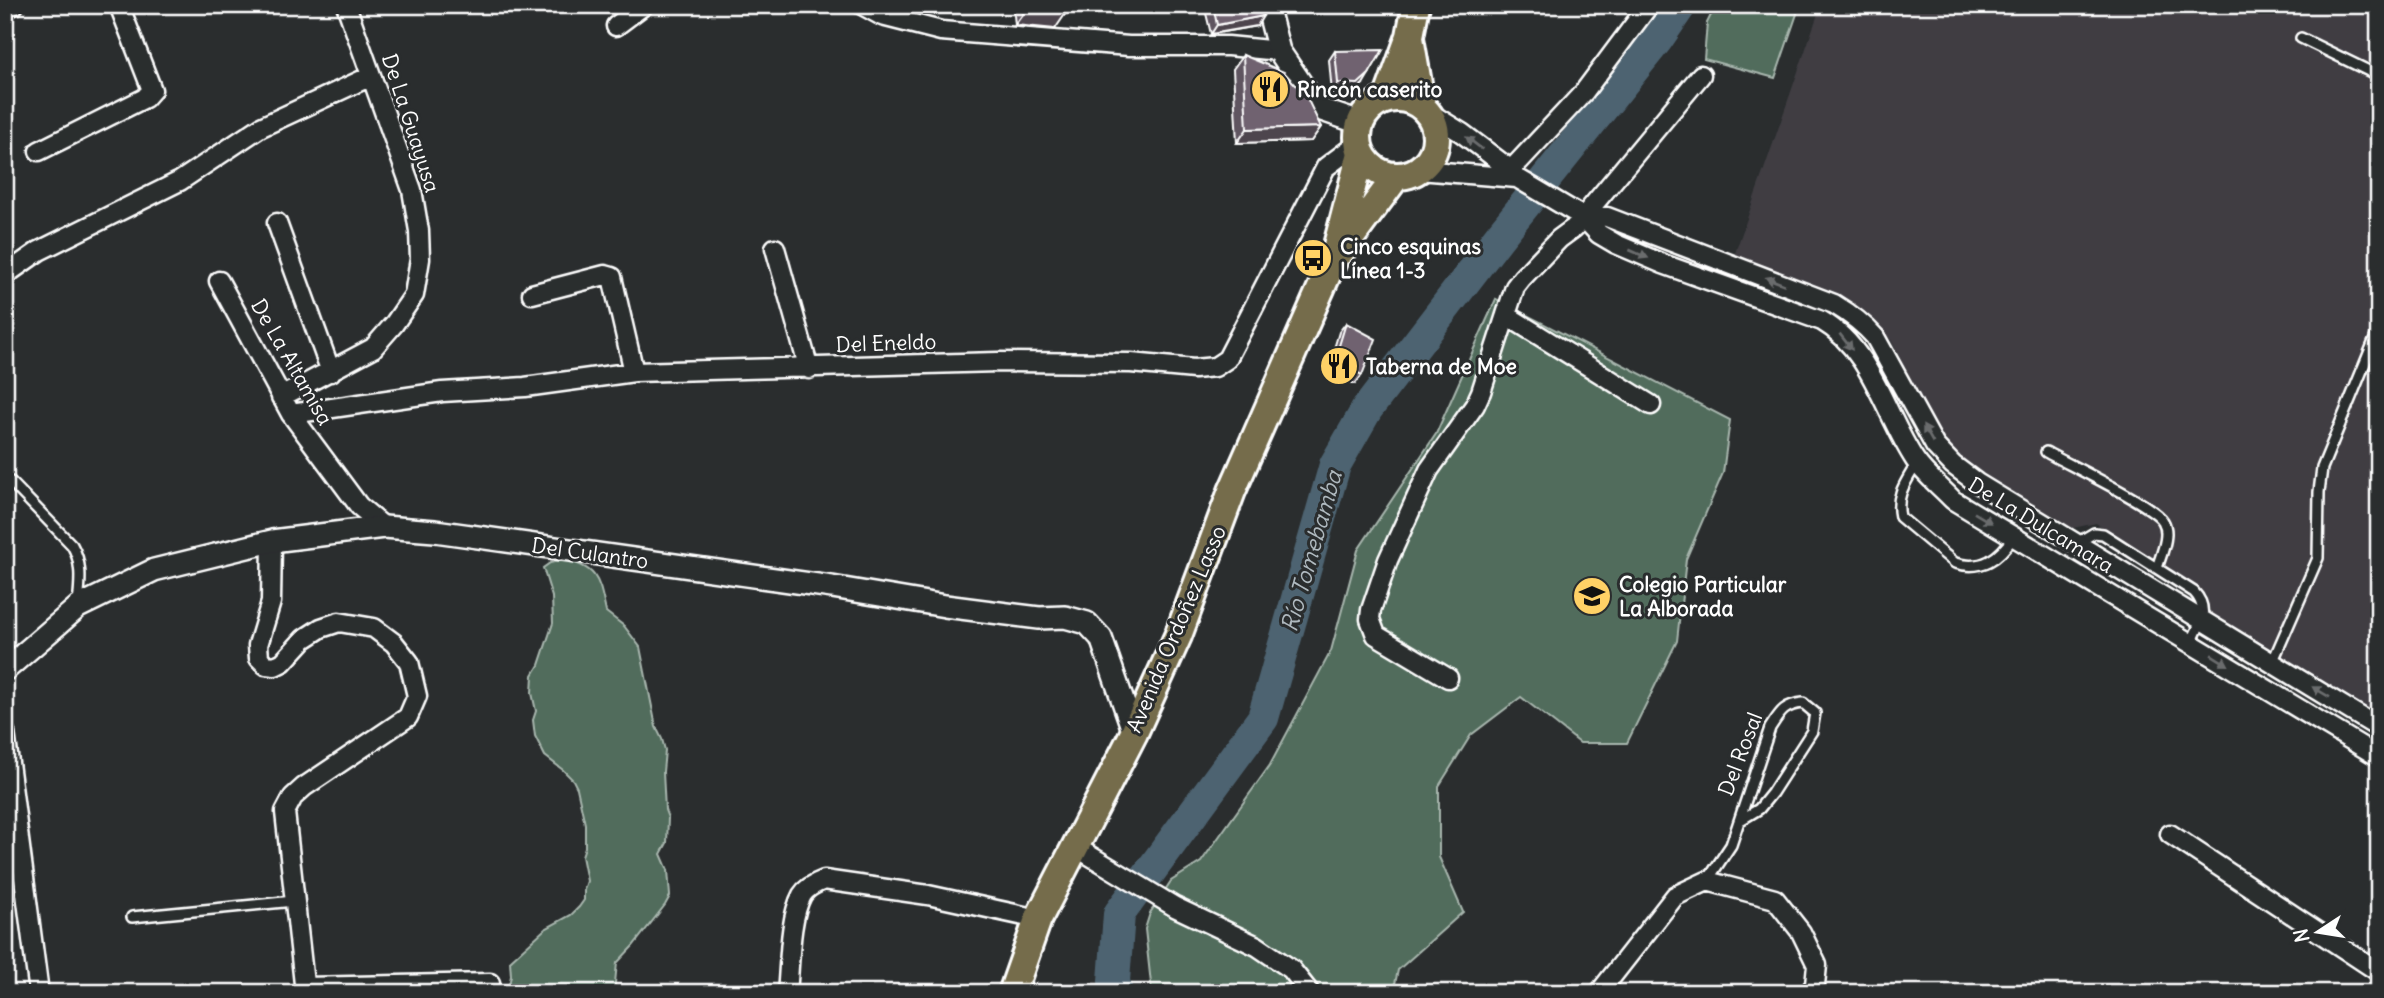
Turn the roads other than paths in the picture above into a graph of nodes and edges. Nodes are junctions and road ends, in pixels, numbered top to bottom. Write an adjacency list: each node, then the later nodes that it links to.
1 (14, 5): 9 (street)
2 (119, 5): 21 (street)
3 (346, 5): 16 (street, De La Guayusa)
4 (643, 5): 11 (street)
5 (862, 5): 10 (street)
6 (1267, 5): 14 (street)
7 (1416, 5): 12 (main road)
8 (1649, 5): 23 (street)
9 (5, 8)
10 (884, 11): 14 (street)
11 (616, 26)
12 (1410, 36): 18 (main road); 19 (main road)
13 (2301, 38): 17 (lane)
14 (1279, 51): 20 (street)
15 (1701, 75): 24 (street)
16 (372, 76): 28 (street); 34 (street, De La Guayusa)
17 (2379, 76)
18 (1387, 99): 19 (main road); 20 (main road)
19 (1425, 109): 22 (main road); 23 (street, De La Dulcamara, one-way to 19)
20 (1360, 140): 22 (main road); 27 (main road, Avenida Ordoñez Lasso); 33 (street, Del Eneldo)
21 (39, 151)
22 (1408, 173): 23 (street, De La Dulcamara); 27 (main road, Avenida Ordoñez Lasso)
23 (1516, 176): 24 (street, De La Dulcamara)
24 (1579, 215): 31 (street); 40 (street, De La Dulcamara, one-way to 40); 45 (street, De La Dulcamara, one-way to 24)
25 (277, 223): 34 (street)
26 (775, 248): 33 (street)
27 (1333, 261): 55 (main road, Avenida Ordoñez Lasso)
28 (5, 275)
29 (219, 281): 36 (street, De La Altamisa)
30 (532, 294): 35 (street)
31 (1506, 315): 37 (street); 52 (street)
32 (2379, 329): 50 (lane)
33 (809, 369): 35 (street, Del Eneldo)
34 (331, 372): 36 (street, De La Guayusa)
35 (634, 372): 38 (street, Del Eneldo)
36 (281, 397): 38 (street, De La Altamisa)
37 (1651, 405)
38 (291, 414): 42 (street, De La Altamisa)
39 (2046, 452): 46 (lane)
40 (1917, 463): 43 (street, De La Dulcamara, one-way to 43); 43 (lane)
41 (10, 482): 47 (lane)
42 (384, 527): 44 (street, Del Culantro); 55 (street, Del Culantro)
43 (2014, 537): 49 (street, De La Dulcamara)
44 (272, 541): 47 (street, Del Culantro); 61 (street)
45 (2077, 543): 46 (lane); 48 (street, De La Dulcamara)
46 (2157, 568): 48 (lane)
47 (78, 607): 51 (street, Del Culantro)
48 (2203, 619): 49 (lane); 50 (street, De La Dulcamara)
49 (2191, 643): 56 (street, De La Dulcamara, one-way to 56)
50 (2272, 664): 53 (street, De La Dulcamara, one-way to 50)
51 (5, 670)
52 (1448, 678)
53 (2379, 728)
54 (5, 732): 67 (street)
55 (1134, 733): 59 (main road, Avenida Ordoñez Lasso)
56 (2379, 757)
57 (1739, 821): 57 (lane, Del Rosal); 60 (lane, Del Rosal)
58 (2170, 834): 64 (street)
59 (1074, 846): 63 (main road, Avenida Ordoñez Lasso); 70 (street)
60 (1707, 881): 71 (street); 72 (street)
61 (294, 901): 62 (lane); 66 (street)
62 (132, 917)
63 (1038, 919): 68 (street); 69 (main road, Avenida Ordoñez Lasso)
64 (2379, 972)
65 (490, 983): 66 (street)
66 (305, 990)
67 (39, 993)
68 (787, 993)
69 (1012, 993)
70 (1310, 993)
71 (1599, 993)
72 (1810, 993)

